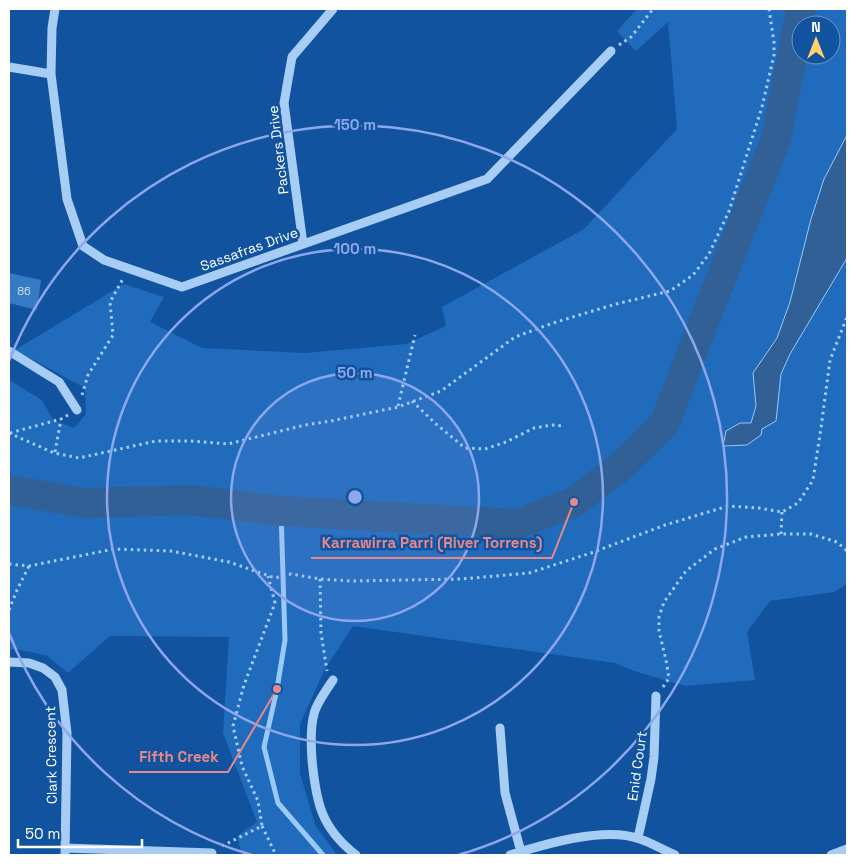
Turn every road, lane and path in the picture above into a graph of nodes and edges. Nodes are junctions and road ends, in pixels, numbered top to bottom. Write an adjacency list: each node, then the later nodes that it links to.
1 (55, 9): 7 (street, Sassafras Drive)
2 (333, 9): 8 (street, Packers Drive)
3 (653, 9): 5 (path)
4 (769, 9): 13 (path)
5 (610, 51): 8 (street, Sassafras Drive)
6 (9, 67): 7 (street)
7 (51, 74): 9 (street, Sassafras Drive)
8 (304, 244): 9 (street, Sassafras Drive)
9 (128, 268): 15 (path)
10 (847, 317): 20 (path)
11 (415, 336): 14 (path)
12 (9, 352): 15 (street)
13 (412, 401): 14 (path); 17 (path)
14 (398, 406): 19 (path)
15 (77, 410): 16 (path)
16 (61, 419): 18 (path); 19 (path)
17 (564, 426)
18 (9, 433): 19 (path)
19 (54, 453)
20 (782, 512): 21 (path); 26 (path)
21 (780, 534): 22 (path); 30 (path)
22 (847, 551)
23 (9, 564): 24 (path)
24 (29, 566): 25 (path); 27 (path)
25 (268, 575): 26 (path); 32 (path)
26 (320, 579): 29 (path)
27 (9, 610)
28 (9, 662): 35 (street, Clark Crescent)
29 (331, 683): 39 (street)
30 (656, 696): 33 (street, Enid Court)
31 (500, 728): 36 (street)
32 (262, 826): 37 (path); 38 (path)
33 (638, 838): 36 (street); 41 (street)
34 (847, 849): 42 (street)
35 (65, 852): 37 (street)
36 (521, 852): 40 (street)
37 (210, 853)
38 (276, 855)
39 (356, 855)
40 (510, 855)
41 (675, 855)
42 (831, 855)

